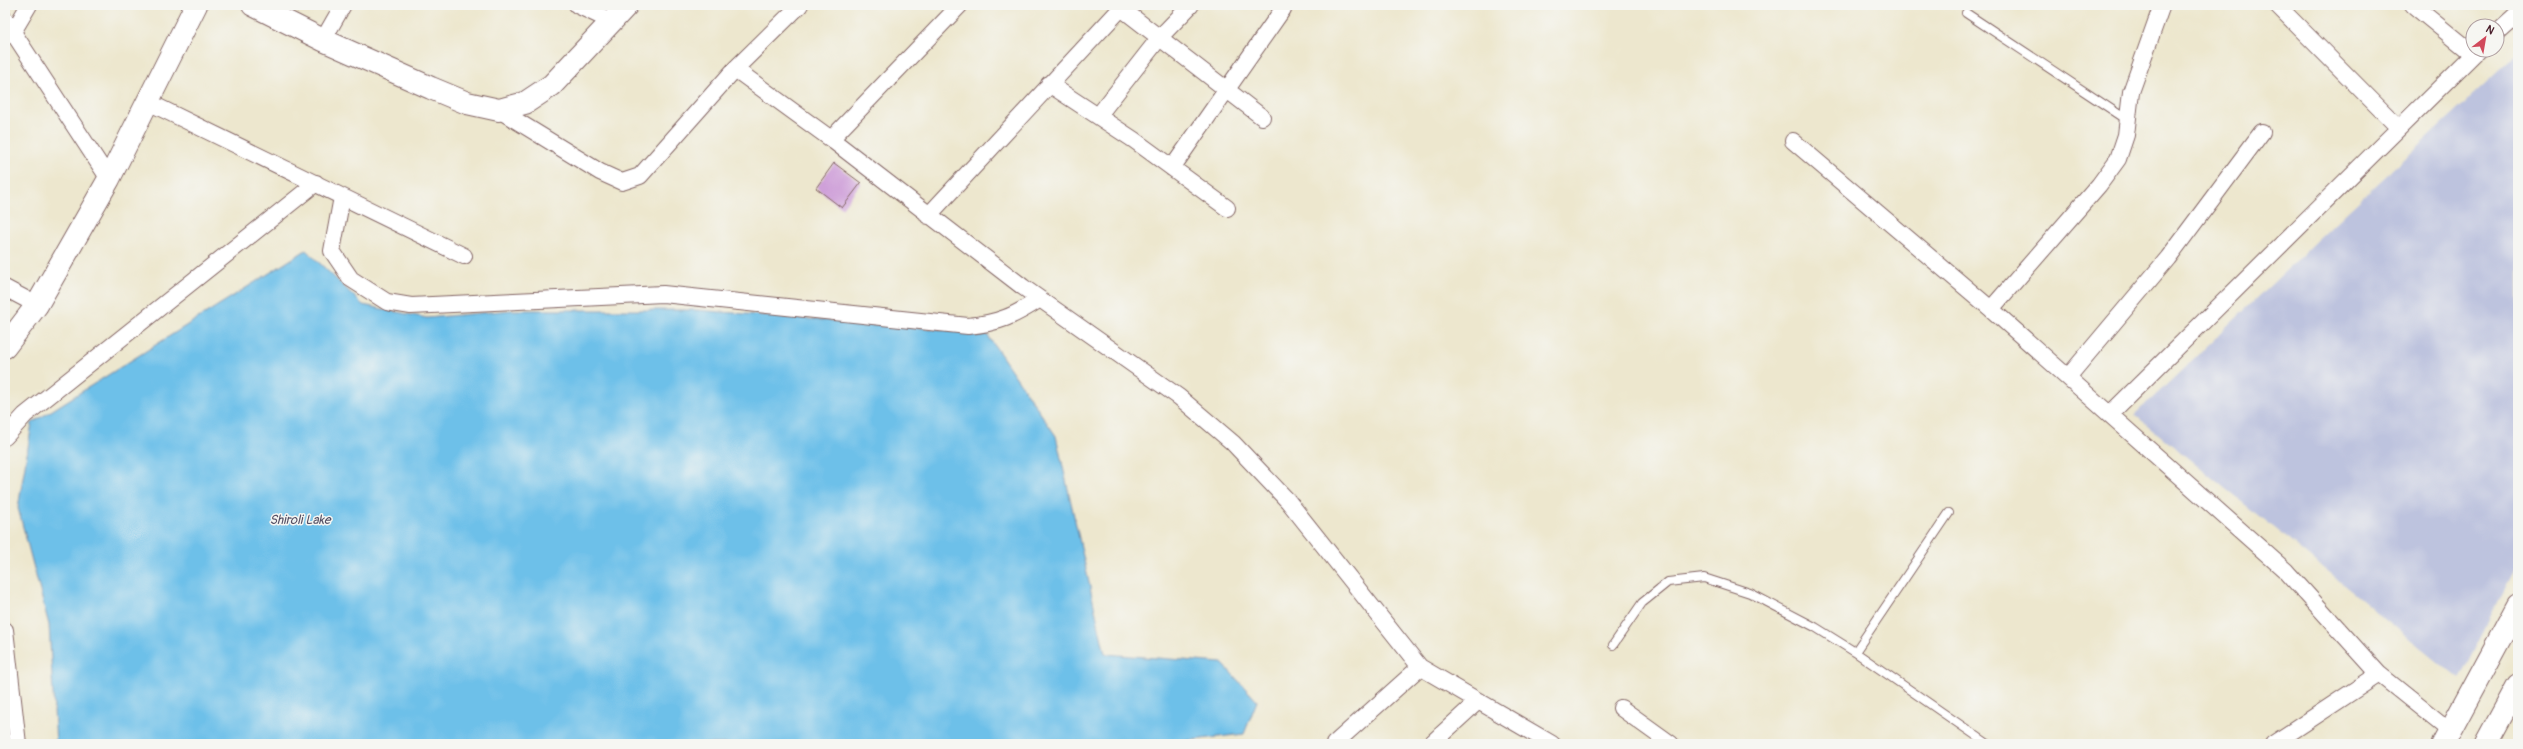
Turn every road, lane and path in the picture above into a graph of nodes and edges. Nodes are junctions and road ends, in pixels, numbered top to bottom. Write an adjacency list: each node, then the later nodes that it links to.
1 (29, 5): 18 (street)
2 (196, 5): 27 (main road)
3 (254, 5): 21 (main road)
4 (343, 5): 21 (street)
5 (577, 5): 17 (street)
6 (627, 5): 17 (main road)
7 (800, 5): 24 (street)
8 (960, 5): 34 (street)
9 (1191, 5): 20 (street)
10 (2162, 5): 31 (street)
11 (2278, 5): 32 (street)
12 (2413, 5): 22 (street)
13 (1123, 6): 20 (street); 25 (street)
14 (1283, 10): 26 (street)
15 (1966, 13): 31 (lane)
16 (2518, 14): 19 (street)
17 (611, 21): 28 (main road)
18 (9, 26): 37 (street)
19 (2505, 26)
20 (1160, 37): 26 (street); 29 (street)
21 (323, 40): 28 (main road)
22 (2465, 44)
23 (2469, 58): 32 (street)
24 (735, 69): 28 (street); 34 (street)
25 (1049, 84): 29 (street); 41 (street)
26 (1228, 90): 30 (street); 36 (street)
27 (146, 101): 37 (main road); 38 (street)
28 (499, 110)
29 (1098, 116): 36 (street)
30 (1262, 117)
31 (2126, 119): 46 (street)
32 (2399, 128): 49 (street)
33 (2262, 132): 48 (street)
34 (831, 139): 41 (street)
35 (1793, 141): 46 (street)
36 (1172, 168): 40 (street)
37 (109, 179): 45 (main road)
38 (316, 183): 39 (street); 50 (street)
39 (342, 197): 42 (street); 44 (street)
40 (1228, 208)
41 (928, 216): 44 (street)
42 (464, 256)
43 (5, 288): 45 (street)
44 (1040, 299): 56 (street)
45 (37, 305): 47 (main road)
46 (1991, 308): 48 (street)
47 (5, 347)
48 (2068, 377): 49 (street)
49 (2110, 414): 57 (street)
50 (5, 437)
51 (1949, 513): 55 (lane)
52 (2518, 605): 61 (main road)
53 (5, 630): 62 (street)
54 (1613, 645): 55 (lane)
55 (1855, 652): 67 (lane)
56 (1420, 667): 59 (street); 63 (street)
57 (2379, 674): 61 (street); 68 (street)
58 (2518, 685): 69 (main road)
59 (1478, 701): 64 (street); 65 (street)
60 (1621, 708): 66 (street)
61 (2447, 738)
62 (18, 744)
63 (1334, 744)
64 (1431, 744)
65 (1552, 744)
66 (1671, 744)
67 (1988, 744)
68 (2273, 744)
69 (2486, 744)

